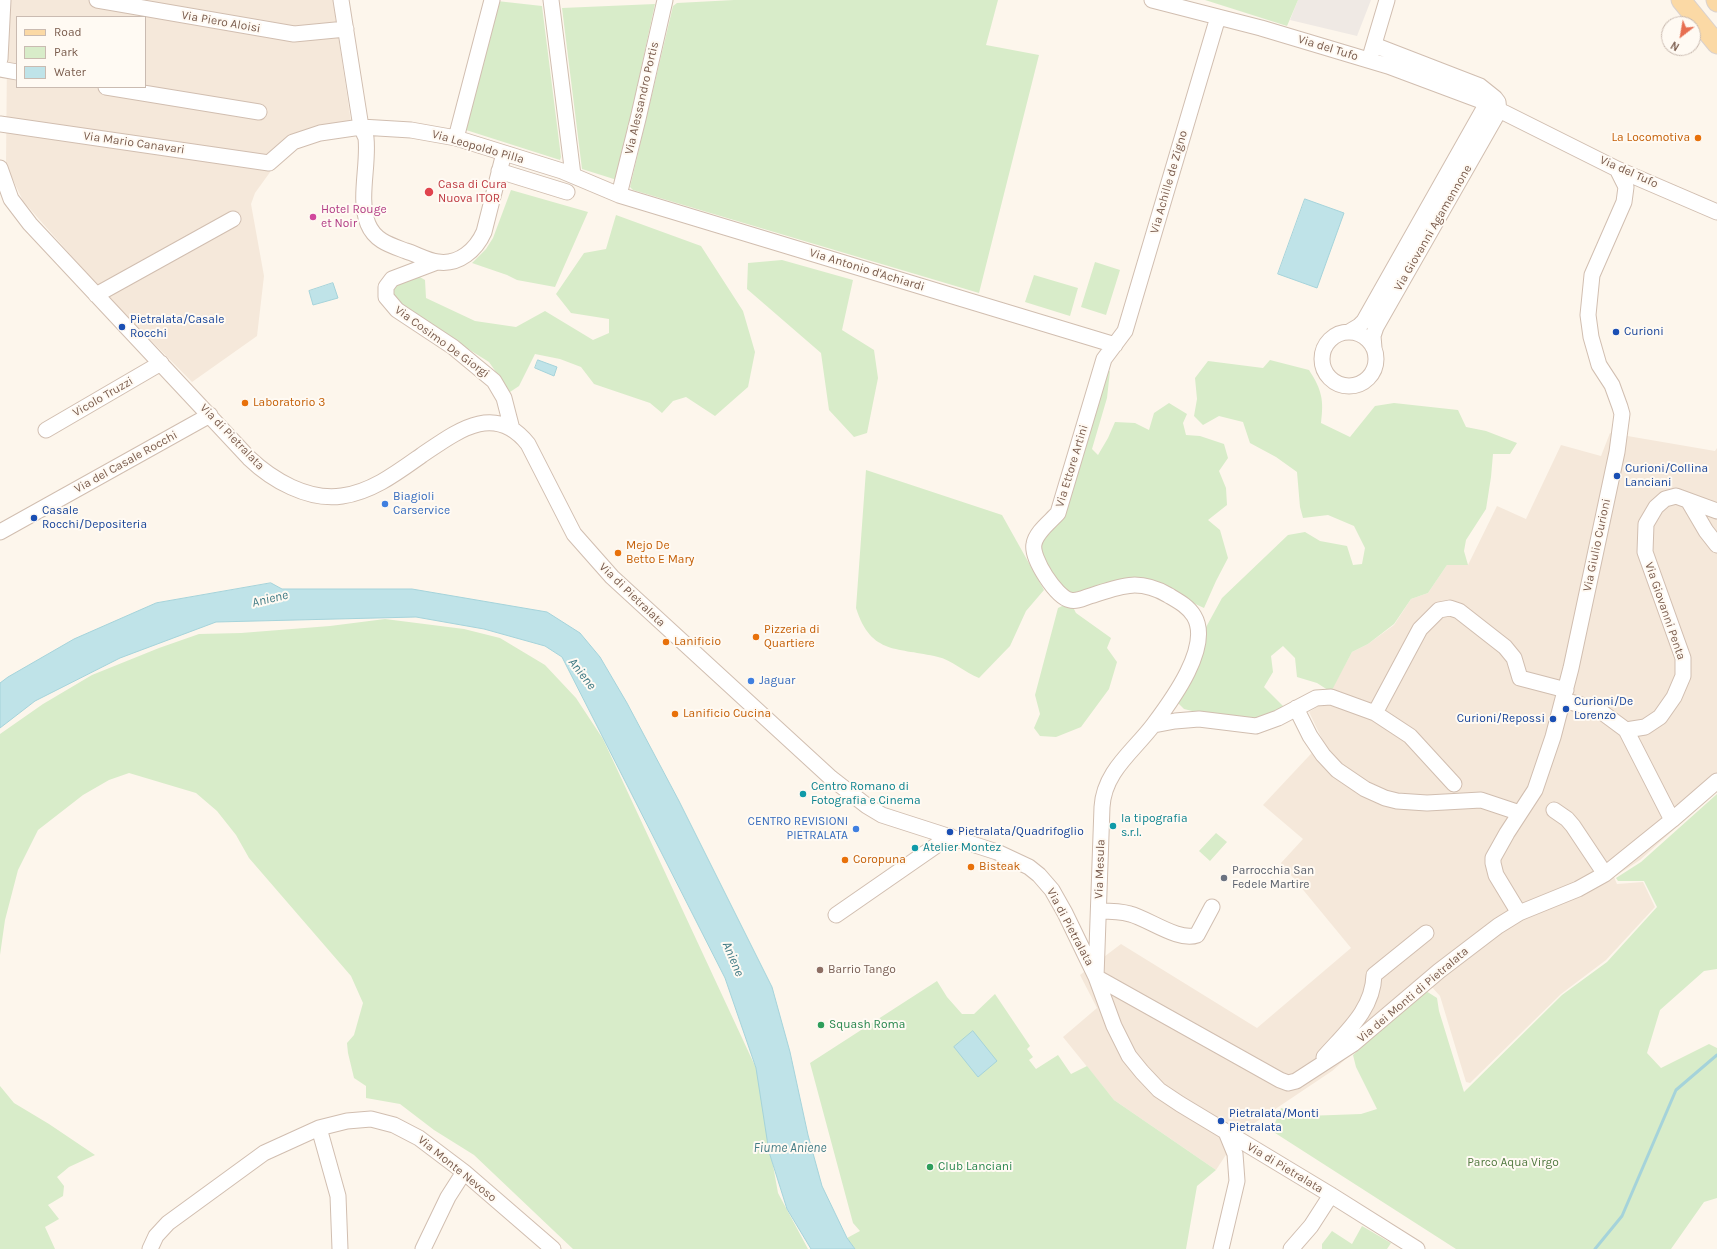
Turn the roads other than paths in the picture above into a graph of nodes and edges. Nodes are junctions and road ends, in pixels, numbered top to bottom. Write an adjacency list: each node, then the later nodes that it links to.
1 (3, 0): 14 (street)
2 (97, 0): 11 (street, Via Piero Aloisi)
3 (341, 0): 11 (street, Via Cosimo De Giorgi)
4 (492, 0): 23 (street)
5 (552, 0): 29 (street)
6 (665, 0): 31 (street, Via Alessandro Portis)
7 (1152, 0): 10 (street, Via del Tufo)
8 (1387, 0): 13 (street)
9 (1682, 0): 12 (main road)
10 (1218, 17): 15 (street, Via del Tufo); 38 (street, Via Achille de Zigno)
11 (346, 29): 22 (street, Via Cosimo De Giorgi)
12 (1717, 44)
13 (1374, 45): 15 (street); 19 (street, Via del Tufo)
14 (0, 58)
15 (1369, 60): 19 (street, Via del Tufo)
16 (0, 69): 17 (street)
17 (16, 72)
18 (112, 88): 20 (street)
19 (1492, 108): 27 (street, Via del Tufo); 35 (street, Via Giovanni Agamennone)
20 (259, 112)
21 (0, 124): 25 (street, Via Mario Canavari)
22 (361, 127): 23 (street, Via Leopoldo Pilla); 25 (street, Via Leopoldo Pilla); 34 (street, Via Cosimo De Giorgi)
23 (456, 138): 24 (street, Via Leopoldo Pilla)
24 (504, 153): 28 (street, Via Cosimo De Giorgi); 29 (street, Via Leopoldo Pilla)
25 (269, 163)
26 (0, 168): 36 (street, Via di Pietralata)
27 (1617, 169): 32 (street, Via del Tufo); 48 (street, Via Giulio Curioni)
28 (499, 171): 30 (street); 34 (street, Via Cosimo De Giorgi)
29 (573, 175): 31 (street, Via Leopoldo Pilla)
30 (567, 192)
31 (619, 195): 38 (street, Via Antonio d'Achiardi)
32 (1717, 212)
33 (233, 219): 36 (street)
34 (437, 262): 42 (street, Via Cosimo De Giorgi)
35 (1406, 262): 37 (street, Via Giovanni Agamennone); 39 (street, Via Giovanni Agamennone)
36 (96, 295): 40 (street, Via di Pietralata)
37 (1349, 332): 39 (street); 39 (street, Via Giovanni Agamennone)
38 (1115, 345): 51 (street, Via Ettore Artini)
39 (1374, 348)
40 (161, 363): 41 (street, Via di Pietralata); 43 (street, Vicolo Truzzi)
41 (210, 415): 42 (street, Via di Pietralata); 46 (street, Via del Casale Rocchi)
42 (512, 429): 58 (street, Via di Pietralata)
43 (46, 430)
44 (1689, 502): 45 (street, Via Giovanni Penta); 47 (street); 52 (street, Via Giovanni Penta)
45 (1717, 511)
46 (0, 532)
47 (1717, 545)
48 (1565, 695): 50 (street); 52 (street); 56 (street, Via Giulio Curioni)
49 (1296, 708): 50 (street); 51 (street); 56 (street)
50 (1375, 713): 54 (street)
51 (1154, 725): 61 (street, Via Mesula)
52 (1626, 730): 57 (street)
53 (1717, 781): 57 (street, Via dei Monti di Pietralata)
54 (1454, 784)
55 (1554, 810): 59 (street)
56 (1520, 813): 62 (street, Via Giulio Curioni)
57 (1672, 820): 59 (street, Via dei Monti di Pietralata)
58 (950, 836): 63 (street); 65 (street, Via di Pietralata)
59 (1604, 874): 62 (street, Via dei Monti di Pietralata)
60 (1212, 907): 61 (street, Via Mesula)
61 (1099, 911): 65 (street, Via Mesula)
62 (1519, 913): 66 (street, Via dei Monti di Pietralata)
63 (836, 915)
64 (1426, 933): 66 (street)
65 (1096, 977): 66 (street, Via dei Monti di Pietralata); 68 (street, Via di Pietralata)
66 (1312, 1071)
67 (319, 1128): 69 (street, Via Monte Nevoso); 71 (street, Via Monte Nevoso); 72 (street)
68 (1226, 1132): 70 (street, Via di Pietralata); 75 (street)
69 (464, 1172): 73 (street); 74 (street, Via Monte Nevoso)
70 (1331, 1195): 76 (street); 77 (street, Via di Pietralata)
71 (150, 1249)
72 (340, 1249)
73 (423, 1249)
74 (553, 1249)
75 (1220, 1249)
76 (1291, 1249)
77 (1417, 1249)

